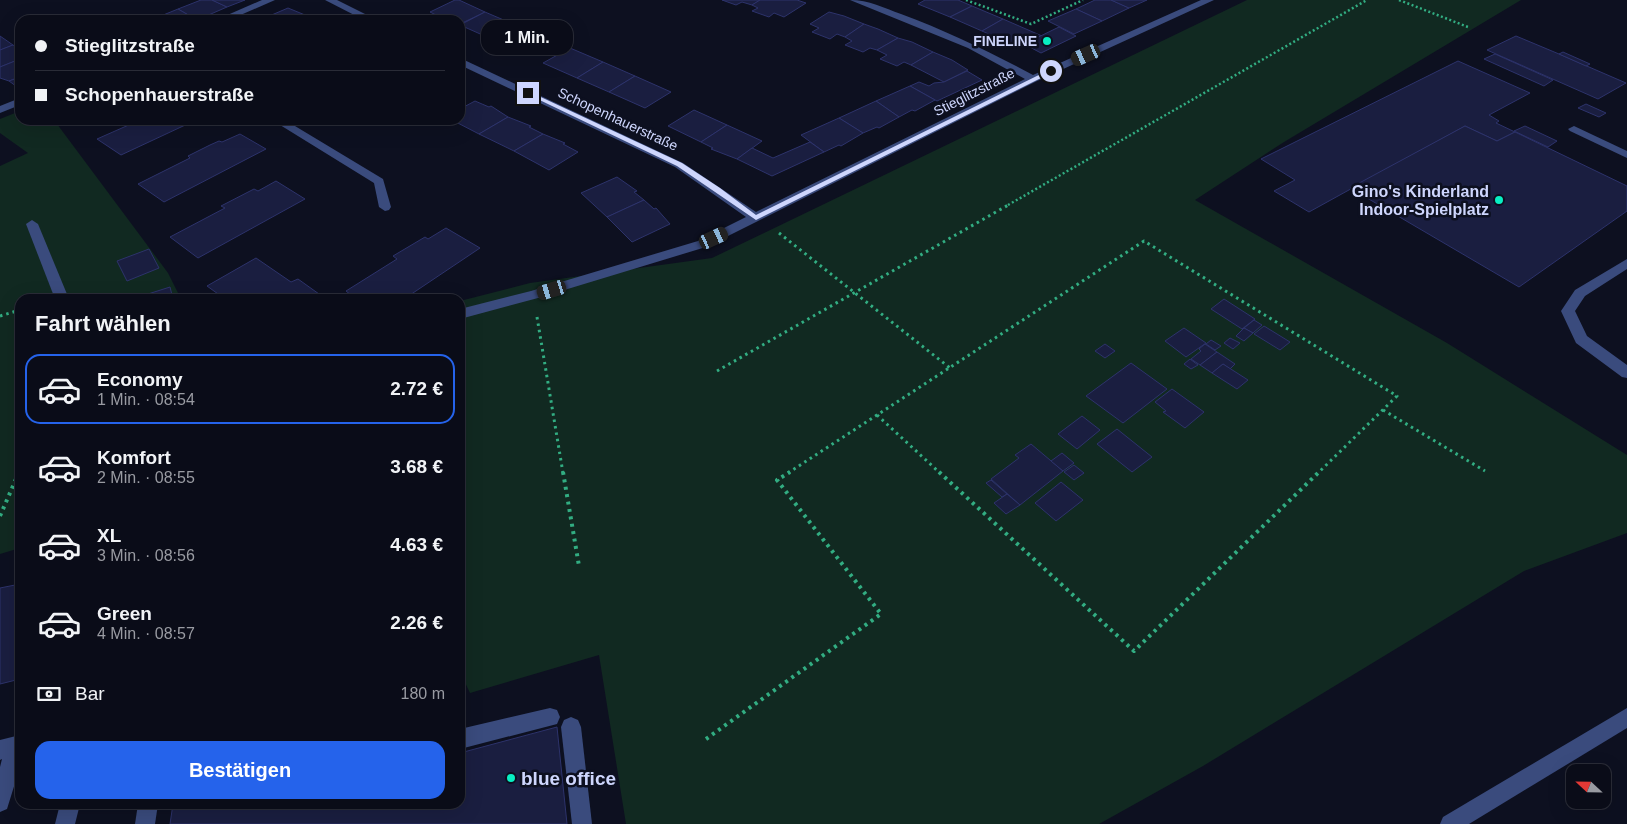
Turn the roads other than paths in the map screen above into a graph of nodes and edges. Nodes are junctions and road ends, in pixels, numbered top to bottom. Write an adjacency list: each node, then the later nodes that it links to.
1 (270, 0): 5 (street)
2 (330, 0): 6 (street)
3 (855, 0): 8 (street)
4 (1209, 0): 8 (street, Stieglitzstraße)
5 (233, 15)
6 (362, 15)
7 (465, 63): 15 (street, Schopenhauerstraße)
8 (1033, 79): 15 (street, Stieglitzstraße)
9 (15, 104): 10 (street)
10 (0, 110)
11 (285, 125): 14 (street)
12 (1574, 129): 13 (street)
13 (1627, 155)
14 (385, 207)
15 (756, 218): 19 (street, Stieglitzstraße)
16 (32, 224): 18 (street)
17 (1627, 262): 20 (street)
18 (60, 294)
19 (465, 313)
20 (1627, 373)
21 (1627, 716): 34 (street)
22 (550, 717): 24 (street)
23 (570, 727): 33 (street)
24 (465, 738)
25 (15, 746): 26 (street)
26 (0, 750)
27 (15, 750): 28 (street)
28 (0, 802)
29 (69, 809): 31 (street)
30 (147, 809): 32 (street)
31 (65, 824)
32 (145, 824)
33 (582, 824)
34 (1450, 824)

